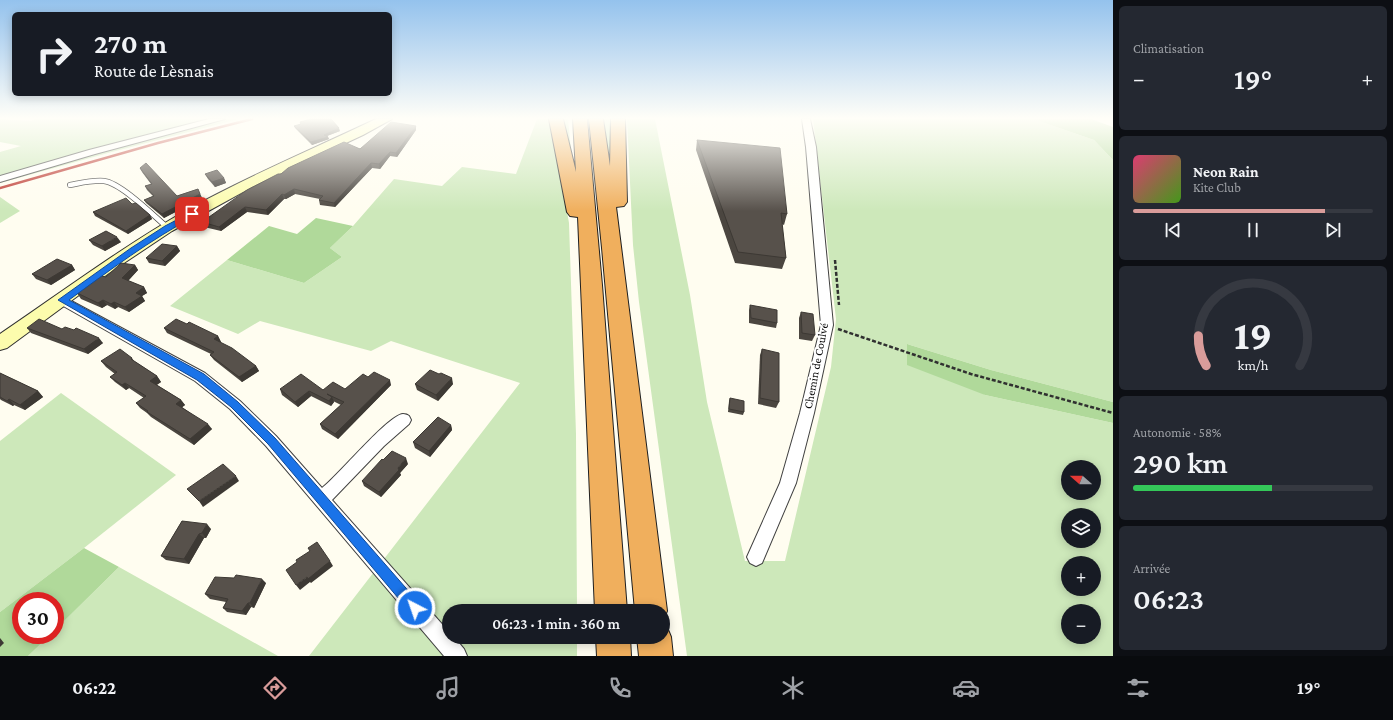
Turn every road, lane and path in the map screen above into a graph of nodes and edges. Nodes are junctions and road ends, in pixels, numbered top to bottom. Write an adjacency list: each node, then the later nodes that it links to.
1 (102, 150): 8 (street)
2 (322, 150): 10 (street)
3 (563, 150): 13 (highway)
4 (582, 150): 13 (highway)
5 (600, 150): 11 (highway)
6 (618, 150): 11 (highway)
7 (811, 150): 14 (street, Chemin de Coulvé)
8 (0, 179)
9 (70, 185): 10 (lane)
10 (168, 228): 12 (street)
11 (612, 248): 21 (highway)
12 (62, 300): 15 (street); 18 (street)
13 (593, 305): 20 (highway)
14 (827, 325): 16 (path); 19 (street, Chemin de Coulvé)
15 (0, 343)
16 (1113, 413)
17 (404, 420): 18 (street)
18 (321, 498): 24 (street)
19 (756, 557)
20 (611, 604)
21 (650, 604)
22 (613, 644): 25 (highway)
23 (655, 644): 26 (highway)
24 (457, 656)
25 (614, 656)
26 (656, 656)

